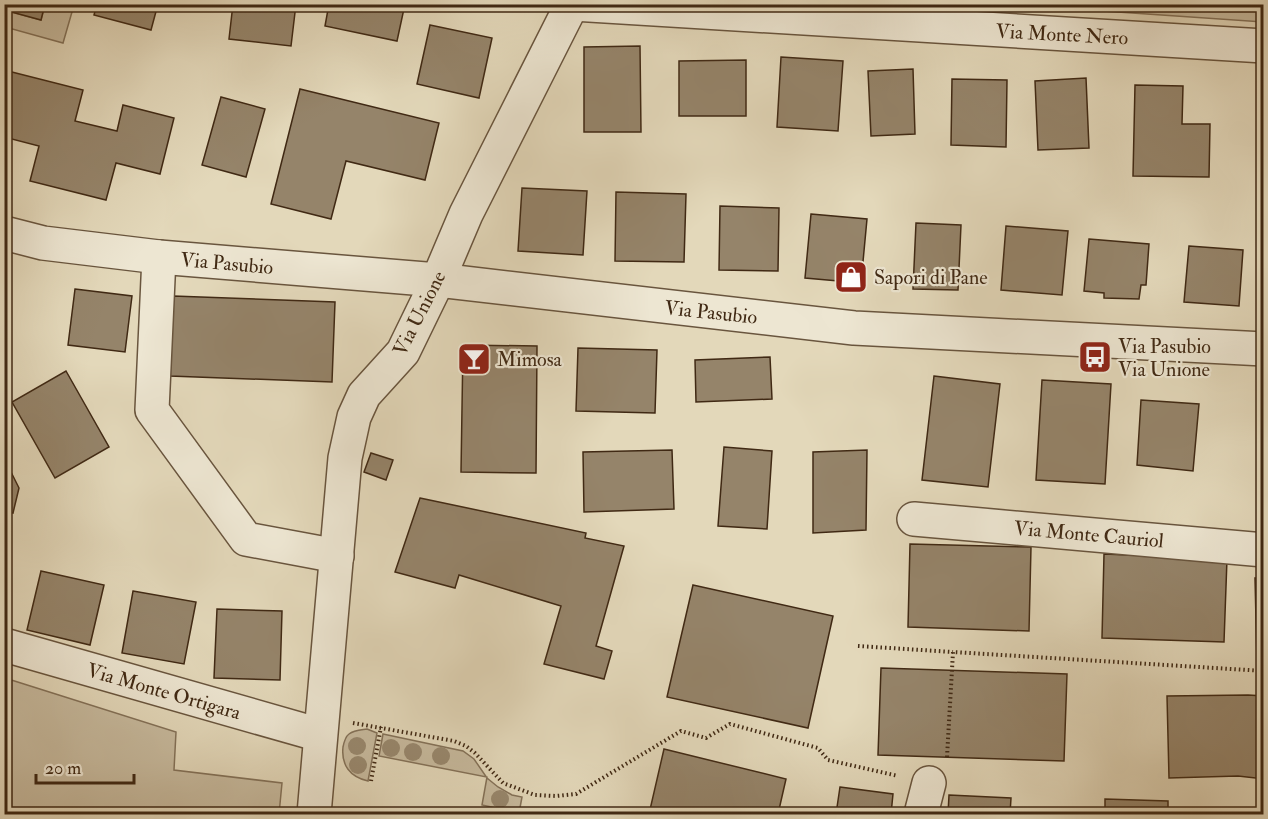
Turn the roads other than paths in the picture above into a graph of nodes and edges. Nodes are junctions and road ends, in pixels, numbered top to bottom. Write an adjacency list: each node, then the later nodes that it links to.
1 (572, 4): 2 (street, Via Monte Nero); 5 (street, Via Unione)
2 (1263, 46)
3 (4, 233): 4 (street, Via Pasubio)
4 (159, 257): 5 (street, Via Pasubio); 9 (street, Via Pasubio)
5 (438, 280): 6 (street, Via Pasubio); 9 (street, Via Unione)
6 (1263, 349)
7 (914, 519): 8 (street, Via Monte Cauriol)
8 (1263, 550)
9 (337, 556): 11 (street, Via Unione)
10 (8, 646): 11 (street, Via Monte Ortigara)
11 (332, 728): 13 (street, Via Unione)
12 (929, 783): 14 (street)
13 (314, 814)
14 (921, 814)

